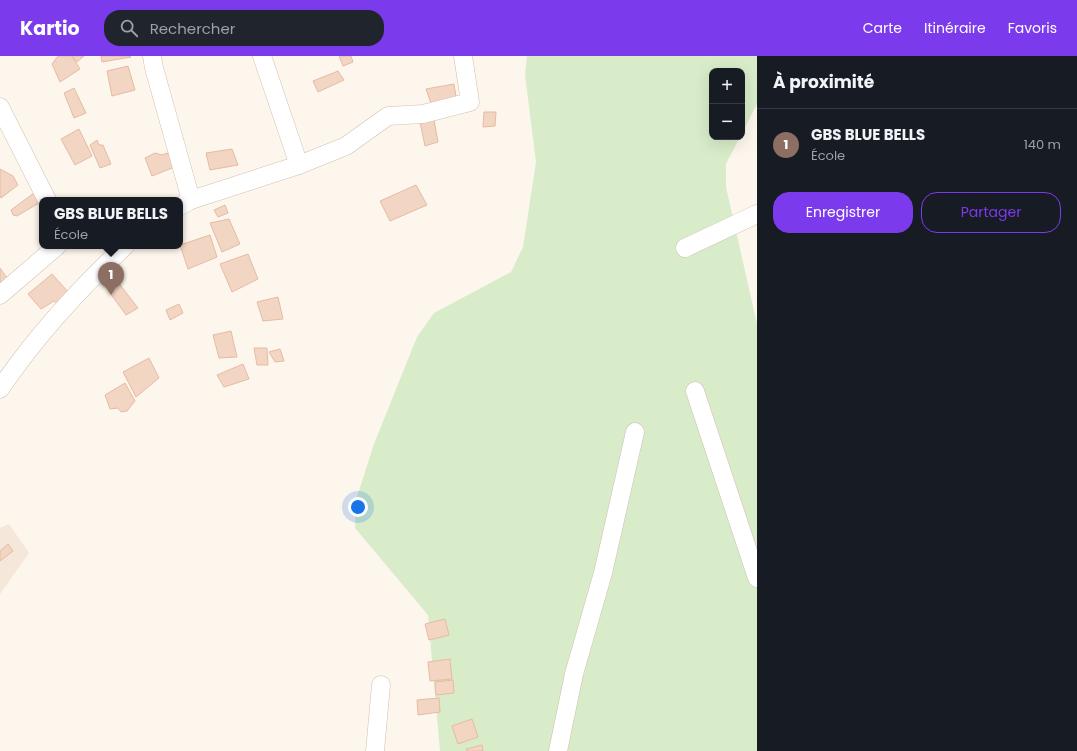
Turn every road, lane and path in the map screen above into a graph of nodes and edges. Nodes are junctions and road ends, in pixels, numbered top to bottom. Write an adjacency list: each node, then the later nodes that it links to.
1 (152, 56): 7 (street)
2 (262, 56): 5 (street)
3 (462, 56): 5 (street)
4 (0, 108): 6 (street)
5 (299, 165): 7 (street)
6 (45, 197)
7 (185, 203)
8 (757, 214): 9 (street)
9 (684, 248)
10 (54, 249): 12 (street)
11 (122, 249): 13 (street)
12 (0, 295)
13 (0, 389)
14 (694, 391): 16 (street)
15 (635, 432): 19 (street)
16 (757, 578)
17 (381, 686): 18 (street)
18 (375, 751)
19 (558, 751)

